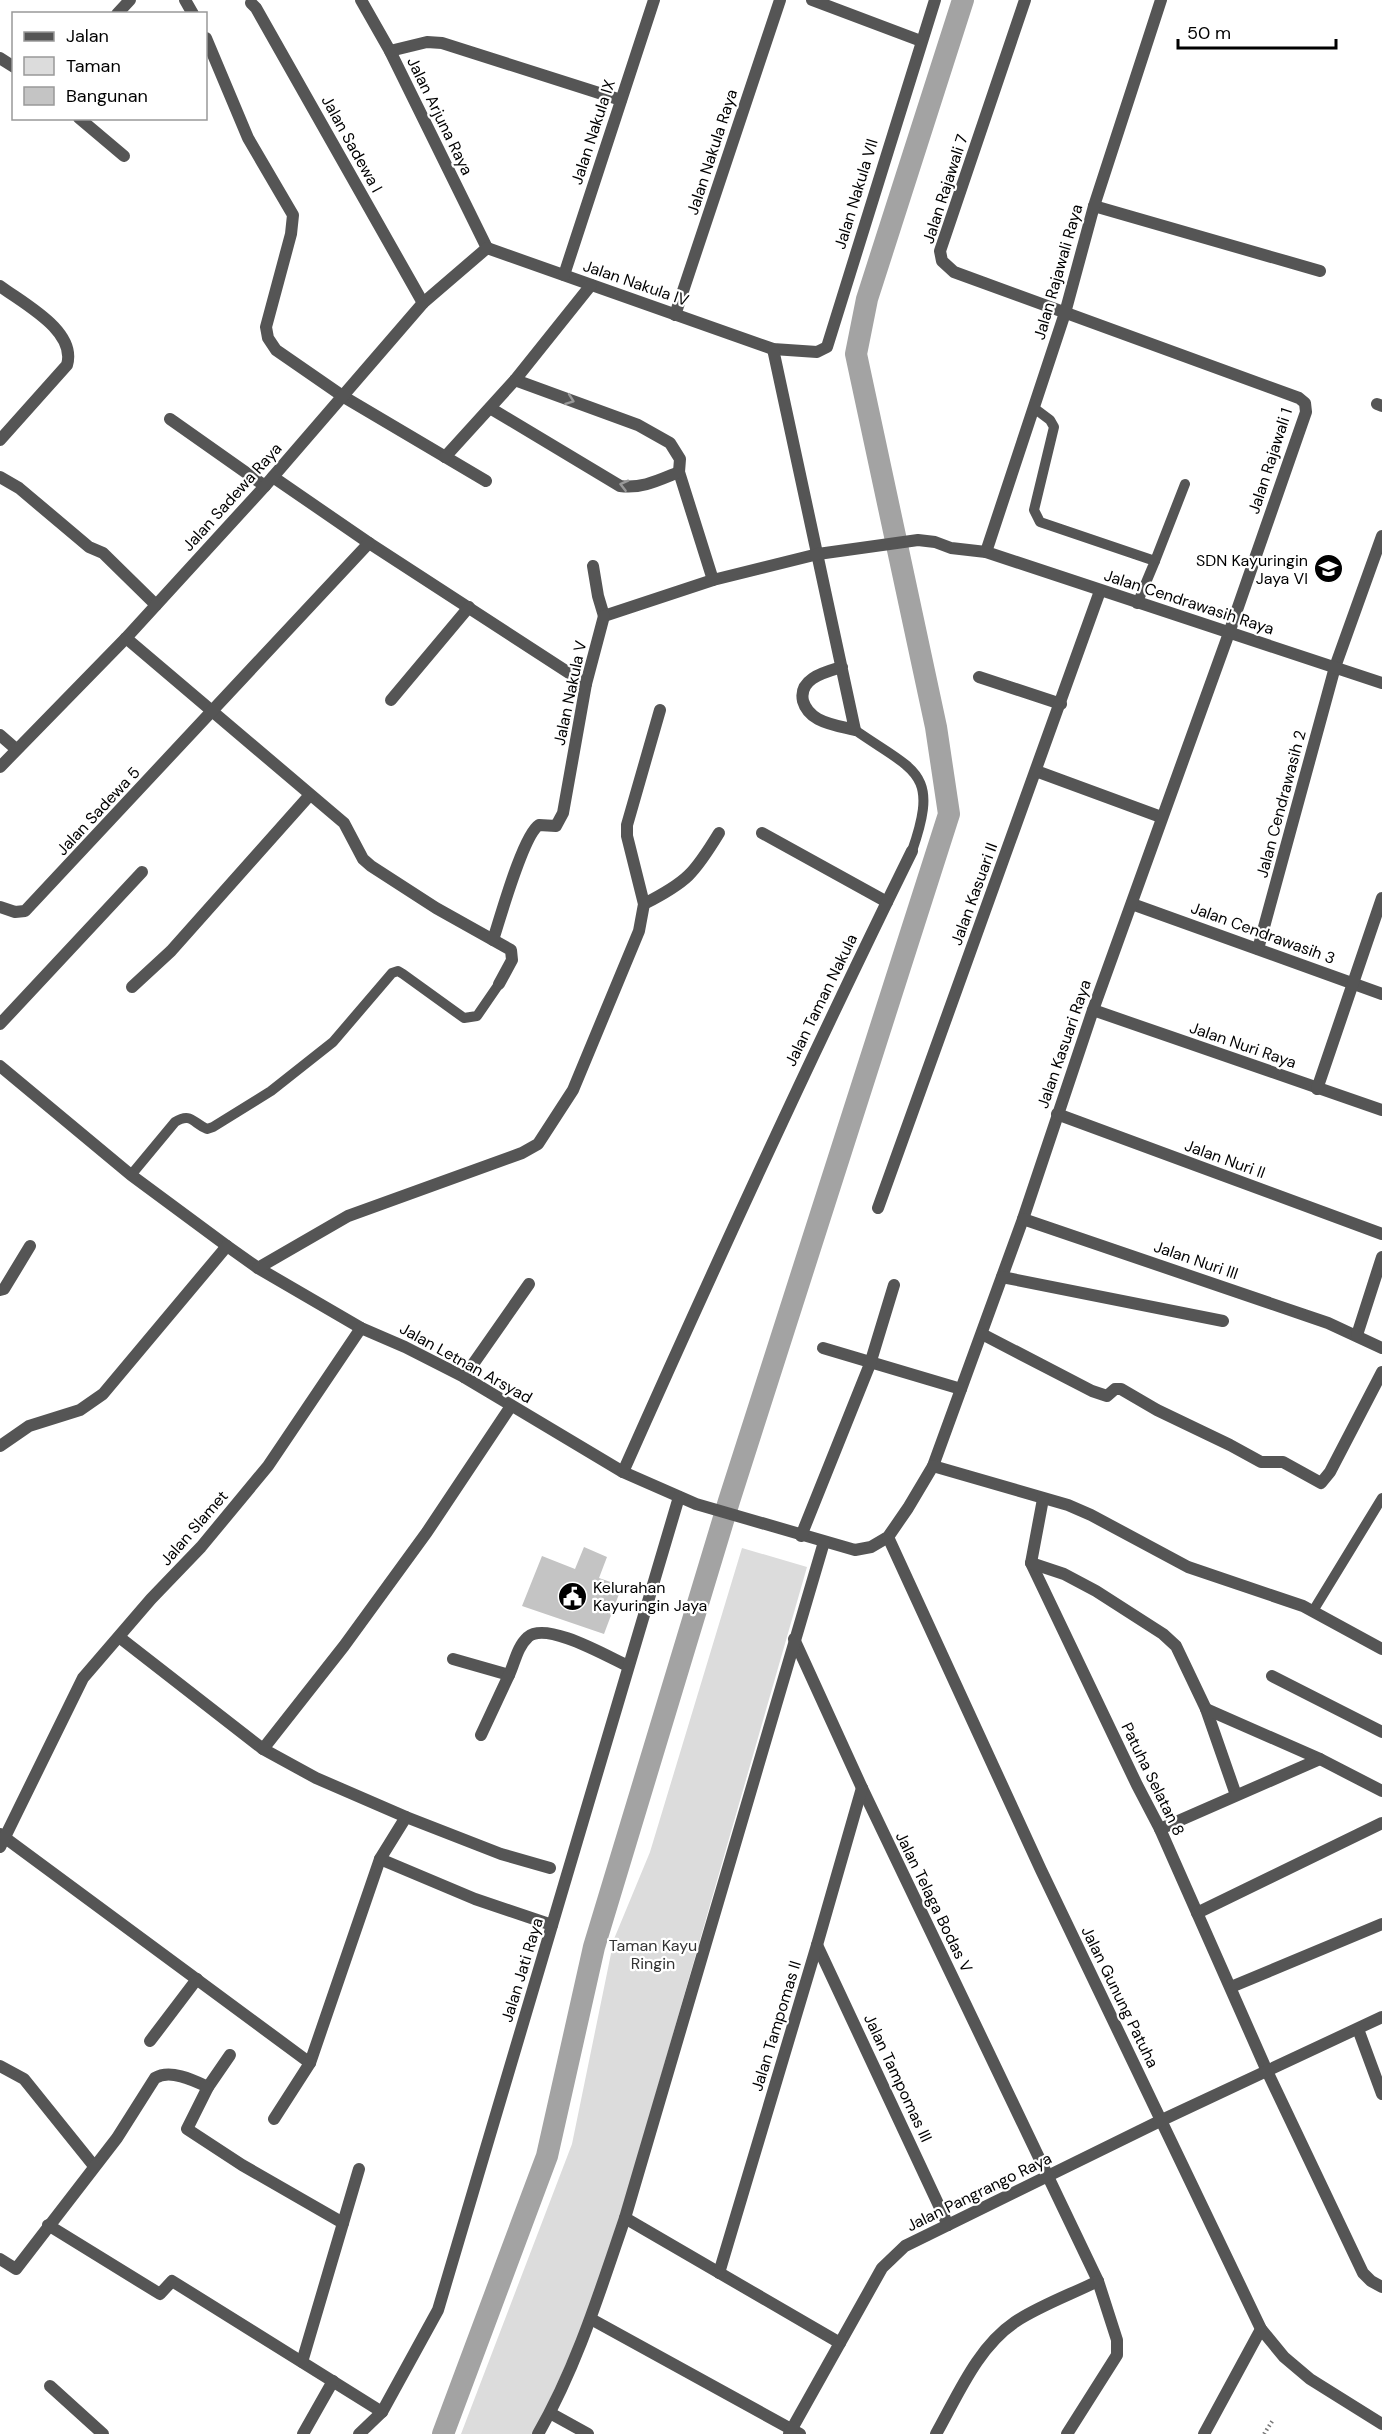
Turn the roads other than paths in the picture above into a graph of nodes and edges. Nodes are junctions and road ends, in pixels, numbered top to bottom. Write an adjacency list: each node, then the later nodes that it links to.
1 (130, 0): 10 (street)
2 (361, 0): 13 (street, Jalan Arjuna Raya)
3 (654, 0): 14 (street, Jalan Nakula IX)
4 (780, 0): 25 (street, Jalan Nakula Raya)
5 (812, 0): 12 (street)
6 (935, 0): 12 (street, Jalan Nakula VII)
7 (1025, 0): 24 (street, Jalan Rajawali 7)
8 (1161, 0): 17 (street, Jalan Rajawali Raya)
9 (251, 3): 23 (street, Jalan Sadewa I)
10 (119, 12)
11 (207, 40): 28 (street)
12 (921, 41): 26 (street, Jalan Nakula VII)
13 (390, 51): 14 (street); 18 (street, Jalan Arjuna Raya)
14 (621, 100): 20 (street, Jalan Nakula IX)
15 (81, 120): 16 (street)
16 (124, 156)
17 (1094, 206): 19 (street); 24 (street, Jalan Rajawali Raya)
18 (487, 248): 20 (street, Jalan Nakula IV); 23 (street, Jalan Sadewa Raya)
19 (1320, 271)
20 (564, 275): 21 (street, Jalan Nakula IV)
21 (591, 285): 25 (street, Jalan Nakula IV); 27 (street)
22 (0, 286): 32 (street)
23 (423, 303): 28 (street, Jalan Sadewa Raya)
24 (1065, 313): 30 (street, Jalan Rajawali Raya); 51 (street, Jalan Rajawali 1)
25 (675, 315): 26 (street, Jalan Nakula IV)
26 (773, 349): 42 (street)
27 (515, 380): 29 (street); 34 (street, one-way to 34)
28 (344, 397): 33 (street); 37 (street, Jalan Sadewa Raya)
29 (490, 408): 33 (street); 34 (street, one-way to 29)
30 (1034, 408): 41 (street, Jalan Rajawali Raya); 43 (lane)
31 (170, 419): 37 (street)
32 (0, 440)
33 (445, 457): 36 (street)
34 (679, 472): 45 (street)
35 (0, 477): 47 (street)
36 (486, 481)
37 (269, 482): 40 (street); 47 (street, Jalan Sadewa Raya)
38 (1185, 484): 43 (lane)
39 (1382, 536): 54 (street, Jalan Cendrawasih 2)
40 (369, 543): 49 (street); 61 (street)
41 (986, 552): 42 (street, Jalan Cendrawasih Raya); 46 (street, Jalan Cendrawasih Raya)
42 (818, 554): 45 (street); 53 (street)
43 (1155, 561): 48 (lane)
44 (593, 566): 50 (street)
45 (713, 580): 50 (street)
46 (1100, 591): 48 (street, Jalan Cendrawasih Raya); 59 (street, Jalan Kasuari II)
47 (156, 604): 52 (street, Jalan Sadewa Raya)
48 (1137, 604): 51 (street, Jalan Cendrawasih Raya)
49 (469, 607): 56 (street); 58 (street)
50 (604, 616): 56 (street, Jalan Nakula V)
51 (1229, 634): 54 (street, Jalan Cendrawasih Raya); 68 (street, Jalan Kasuari Raya)
52 (126, 638): 61 (street); 64 (street, Jalan Sadewa Raya)
53 (842, 667): 62 (street); 62 (street)
54 (1335, 667): 57 (street, Jalan Cendrawasih Raya); 79 (street, Jalan Cendrawasih 2)
55 (980, 677): 59 (street)
56 (586, 684): 78 (street, Jalan Nakula V)
57 (1382, 684)
58 (391, 700)
59 (1061, 704): 66 (street, Jalan Kasuari II)
60 (660, 710): 76 (street)
61 (212, 713): 67 (street); 77 (street, Jalan Sadewa 5)
62 (855, 730): 71 (lane, Jalan Taman Nakula)
63 (0, 735): 64 (street)
64 (16, 749): 65 (street, Jalan Sadewa Raya)
65 (0, 767)
66 (1036, 771): 68 (street); 91 (street, Jalan Kasuari II)
67 (309, 796): 78 (street); 82 (street)
68 (1161, 817): 75 (street, Jalan Kasuari Raya)
69 (762, 832): 74 (street)
70 (719, 833): 76 (street)
71 (912, 851): 74 (street, Jalan Taman Nakula)
72 (142, 872): 85 (street)
73 (1382, 898): 81 (street)
74 (887, 902): 115 (street, Jalan Taman Nakula)
75 (1132, 903): 79 (street, Jalan Cendrawasih 3); 84 (street, Jalan Kasuari Raya)
76 (644, 904): 97 (street)
77 (0, 907)
78 (493, 940): 80 (street)
79 (1258, 949): 81 (street, Jalan Cendrawasih 3)
80 (499, 984): 90 (lane)
81 (1353, 984): 83 (street, Jalan Cendrawasih 3); 87 (street)
82 (132, 987)
83 (1382, 994)
84 (1093, 1010): 87 (street, Jalan Nuri Raya); 89 (street, Jalan Kasuari Raya)
85 (0, 1024)
86 (0, 1066): 90 (street, Jalan Letnan Arsyad)
87 (1317, 1089): 88 (street, Jalan Nuri Raya)
88 (1382, 1110)
89 (1057, 1114): 92 (street, Jalan Kasuari Raya); 93 (street, Jalan Nuri II)
90 (131, 1175): 95 (street, Jalan Letnan Arsyad)
91 (878, 1208)
92 (1023, 1219): 98 (street, Jalan Kasuari Raya); 105 (street, Jalan Nuri III)
93 (1382, 1234)
94 (30, 1246): 101 (street)
95 (227, 1246): 97 (street, Jalan Letnan Arsyad); 113 (street)
96 (1382, 1257): 105 (street)
97 (258, 1268): 103 (street, Jalan Letnan Arsyad)
98 (1002, 1277): 102 (street); 104 (street, Jalan Kasuari Raya)
99 (529, 1284): 110 (street)
100 (894, 1284): 108 (street)
101 (0, 1290)
102 (1223, 1322)
103 (361, 1328): 110 (street, Jalan Letnan Arsyad); 124 (street, Jalan Slamet)
104 (982, 1334): 109 (street); 111 (street, Jalan Kasuari Raya)
105 (1357, 1335): 107 (street, Jalan Nuri III)
106 (823, 1348): 108 (street)
107 (1382, 1348)
108 (870, 1364): 111 (street); 119 (street)
109 (1382, 1372)
110 (464, 1377): 112 (street, Jalan Letnan Arsyad)
111 (961, 1389): 114 (street, Jalan Kasuari Raya)
112 (512, 1406): 115 (street, Jalan Letnan Arsyad); 134 (street)
113 (0, 1446)
114 (933, 1466): 117 (street); 120 (street)
115 (623, 1472): 116 (street, Jalan Letnan Arsyad)
116 (679, 1497): 119 (street, Jalan Letnan Arsyad); 128 (street, Jalan Jati Raya)
117 (1043, 1498): 122 (street); 123 (street)
118 (1382, 1498): 123 (lane)
119 (801, 1536): 121 (street, Jalan Letnan Arsyad)
120 (888, 1537): 121 (street, Jalan Letnan Arsyad); 161 (street, Jalan Gunung Patuha)
121 (824, 1542): 125 (street)
122 (1031, 1563): 131 (street); 141 (street, Patuha Selatan 8)
123 (1313, 1611): 126 (street)
124 (120, 1637): 134 (street); 142 (street, Jalan Slamet)
125 (794, 1639): 136 (street, Jalan Telaga Bodas V); 165 (street)
126 (1382, 1649)
127 (453, 1659): 129 (street)
128 (628, 1666): 129 (street); 147 (street, Jalan Jati Raya)
129 (509, 1675): 133 (street)
130 (1272, 1676): 132 (street)
131 (1206, 1709): 135 (street); 138 (street)
132 (1382, 1732)
133 (482, 1735)
134 (263, 1749): 139 (street)
135 (1320, 1759): 137 (street); 138 (street)
136 (862, 1788): 148 (street, Jalan Tampomas II); 164 (street, Jalan Telaga Bodas V)
137 (1382, 1791)
138 (1236, 1795): 141 (street)
139 (406, 1817): 143 (street); 144 (street)
140 (1382, 1823): 145 (street)
141 (1160, 1829): 145 (street, Patuha Selatan 8)
142 (2, 1840): 149 (street)
143 (380, 1859): 147 (street); 155 (street)
144 (550, 1868)
145 (1197, 1913): 150 (street, Patuha Selatan 8)
146 (1382, 1924): 150 (street)
147 (552, 1925): 179 (street, Jalan Jati Raya)
148 (817, 1945): 168 (street, Jalan Tampomas III); 170 (street, Jalan Tampomas II)
149 (197, 1979): 153 (street); 155 (street)
150 (1231, 1987): 157 (street, Patuha Selatan 8)
151 (1382, 2017): 152 (street, Jalan Pangrango Raya)
152 (1358, 2029): 157 (street, Jalan Pangrango Raya); 159 (street)
153 (150, 2041)
154 (230, 2055): 158 (street)
155 (310, 2063): 160 (street)
156 (0, 2067): 162 (street)
157 (1267, 2071): 161 (street, Jalan Pangrango Raya); 172 (street, Patuha Selatan 8)
158 (208, 2087): 162 (street); 166 (street)
159 (1382, 2094)
160 (274, 2119)
161 (1161, 2120): 164 (street, Jalan Pangrango Raya); 174 (street, Jalan Gunung Patuha)
162 (94, 2166): 167 (street)
163 (359, 2169): 166 (street)
164 (1048, 2178): 168 (street, Jalan Pangrango Raya); 171 (street, Jalan Telaga Bodas V)
165 (625, 2218): 170 (street); 173 (street)
166 (343, 2223): 176 (street)
167 (48, 2225): 169 (street); 176 (street)
168 (948, 2225): 175 (street, Jalan Pangrango Raya)
169 (0, 2259)
170 (719, 2273): 175 (street)
171 (1098, 2281): 188 (street); 189 (street, Jalan Telaga Bodas V)
172 (1382, 2288)
173 (591, 2319): 180 (street); 182 (street)
174 (1262, 2329): 181 (street, Jalan Gunung Patuha); 190 (street)
175 (840, 2343): 182 (street, Jalan Pangrango Raya)
176 (302, 2362): 177 (street)
177 (333, 2381): 179 (street); 184 (street)
178 (50, 2386): 183 (street)
179 (382, 2412): 185 (street, Jalan Jati Raya)
180 (550, 2413): 186 (street); 187 (street)
181 (1382, 2424)
182 (794, 2432)
183 (103, 2434)
184 (303, 2434)
185 (359, 2434)
186 (538, 2434)
187 (588, 2434)
188 (936, 2434)
189 (1067, 2434)
190 (1204, 2434)

